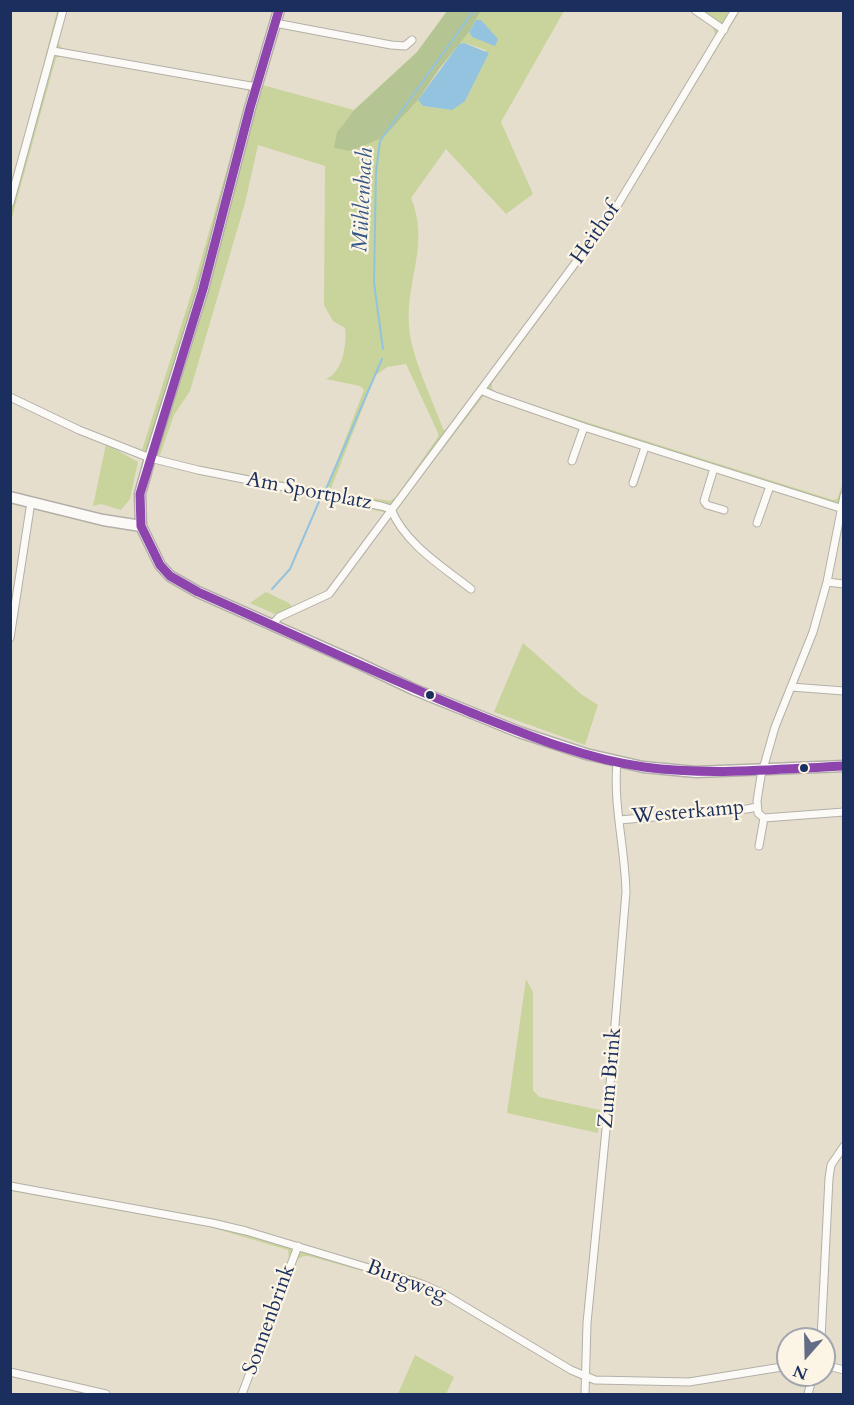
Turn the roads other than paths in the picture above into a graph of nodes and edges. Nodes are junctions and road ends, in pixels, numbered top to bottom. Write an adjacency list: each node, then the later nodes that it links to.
1 (63, 10): 8 (street)
2 (279, 10): 5 (main road)
3 (695, 10): 6 (street)
4 (735, 10): 6 (street, Heithof)
5 (275, 23): 7 (street); 9 (main road)
6 (724, 30): 11 (street, Heithof)
7 (412, 40)
8 (53, 51): 9 (street); 10 (street)
9 (256, 87): 15 (main road)
10 (10, 203)
11 (481, 390): 13 (street); 24 (street, Heithof)
12 (10, 398): 15 (street, Am Sportplatz)
13 (584, 427): 14 (street); 16 (street)
14 (645, 447): 17 (street); 18 (street)
15 (150, 458): 24 (street, Am Sportplatz); 27 (main road)
16 (572, 461)
17 (714, 468): 19 (street); 25 (street)
18 (633, 483)
19 (770, 486): 23 (street); 26 (street)
20 (843, 496): 23 (street, Westerkamp)
21 (10, 497): 22 (main road)
22 (32, 502): 27 (main road); 32 (street)
23 (840, 508): 28 (street, Westerkamp)
24 (391, 509): 30 (street, Am Sportplatz); 31 (street, Heithof)
25 (724, 510)
26 (757, 523)
27 (141, 526): 31 (main road)
28 (827, 582): 29 (street); 33 (street, Westerkamp)
29 (843, 584)
30 (471, 589)
31 (272, 625): 35 (main road)
32 (10, 638)
33 (791, 687): 34 (street); 37 (street, Westerkamp)
34 (843, 691)
35 (617, 762): 37 (main road); 41 (street, Zum Brink)
36 (843, 766): 37 (main road)
37 (763, 770): 38 (street, Westerkamp)
38 (757, 807): 40 (street, Westerkamp); 41 (street, Westerkamp)
39 (843, 812): 40 (street, Westerkamp)
40 (764, 818): 42 (street, Westerkamp)
41 (619, 820): 49 (street, Zum Brink)
42 (759, 846)
43 (843, 1146): 46 (street)
44 (10, 1186): 45 (street, Burgweg)
45 (298, 1246): 49 (street, Burgweg); 51 (street, Sonnenbrink)
46 (822, 1327)
47 (776, 1368): 49 (street, Burgweg)
48 (10, 1372): 50 (street)
49 (585, 1376): 52 (street, Zum Brink)
50 (106, 1395)
51 (242, 1395)
52 (585, 1395)

